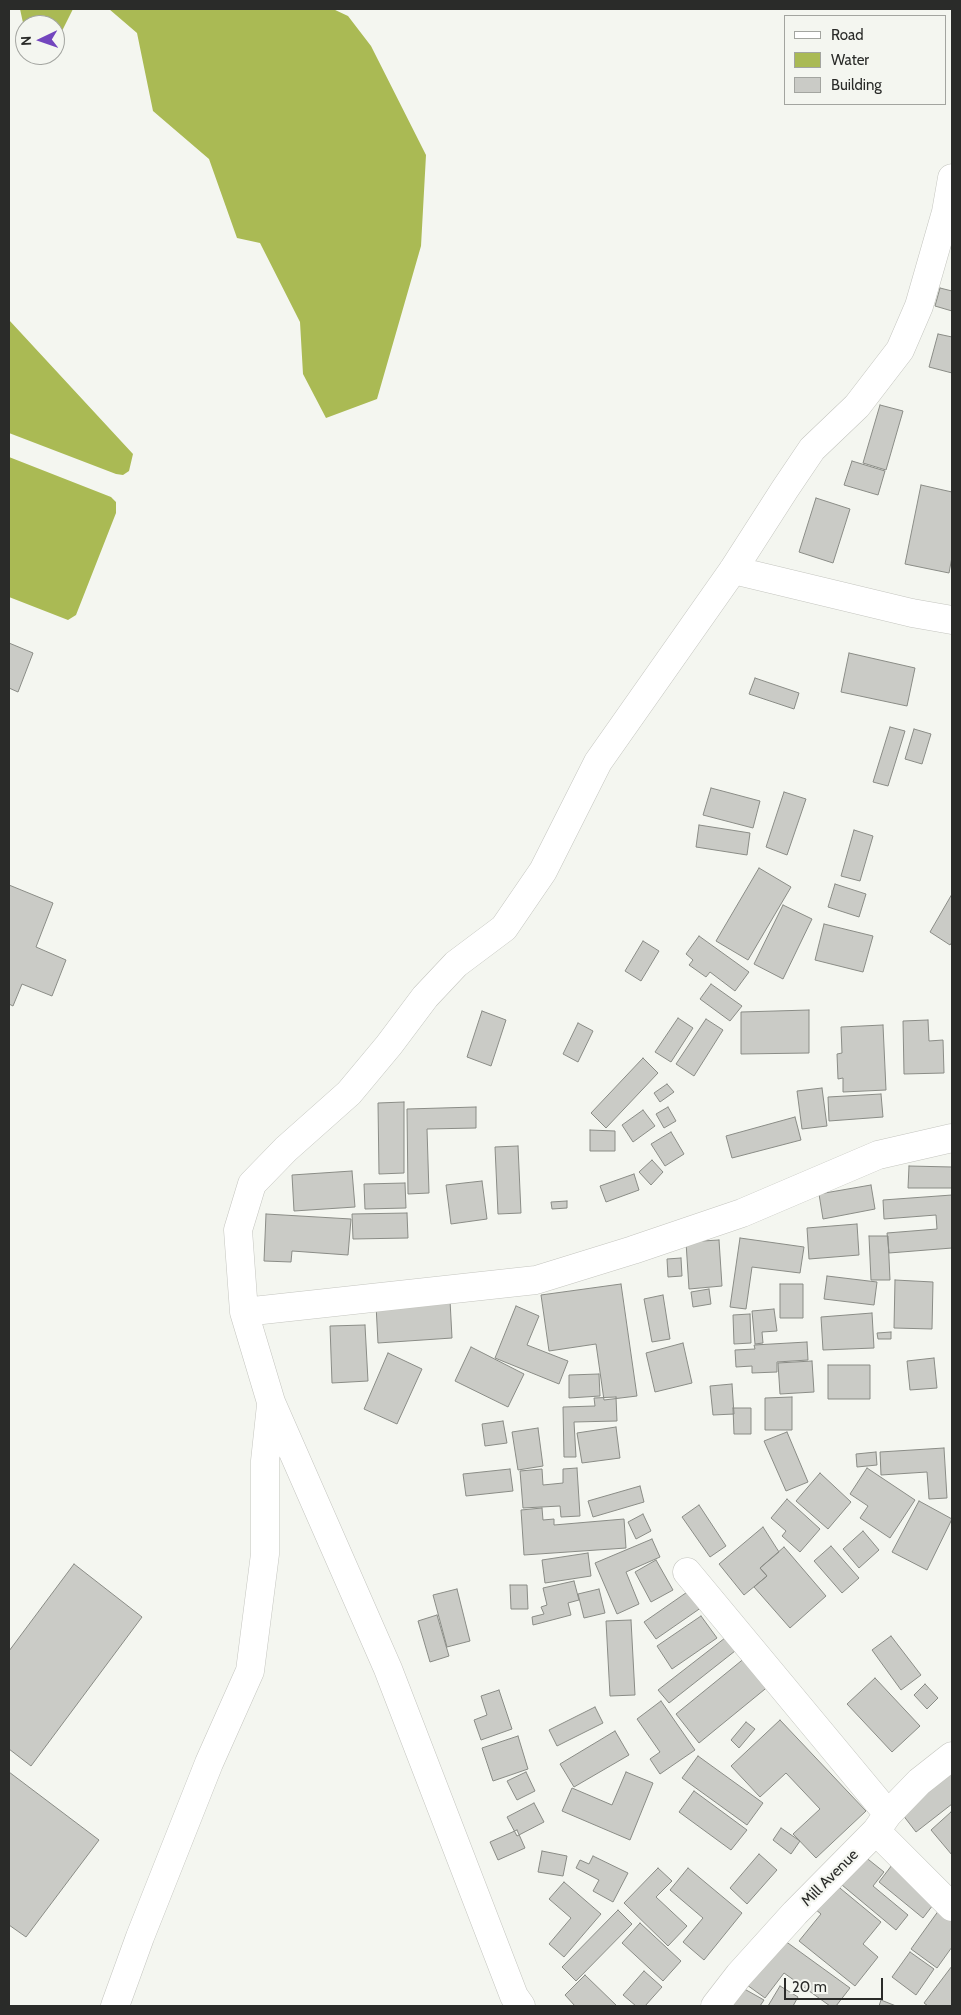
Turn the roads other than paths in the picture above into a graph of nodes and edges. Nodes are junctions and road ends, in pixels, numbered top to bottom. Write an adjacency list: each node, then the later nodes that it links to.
1 (952, 178): 2 (street)
2 (733, 570): 3 (street); 5 (street)
3 (952, 620)
4 (952, 1138): 5 (street)
5 (244, 1312): 6 (street)
6 (271, 1402): 11 (street); 12 (street)
7 (687, 1572): 9 (street)
8 (952, 1756): 9 (street, Mill Avenue)
9 (882, 1822): 10 (street); 13 (street, Mill Avenue)
10 (952, 1908)
11 (115, 2006)
12 (521, 2006)
13 (715, 2006)

